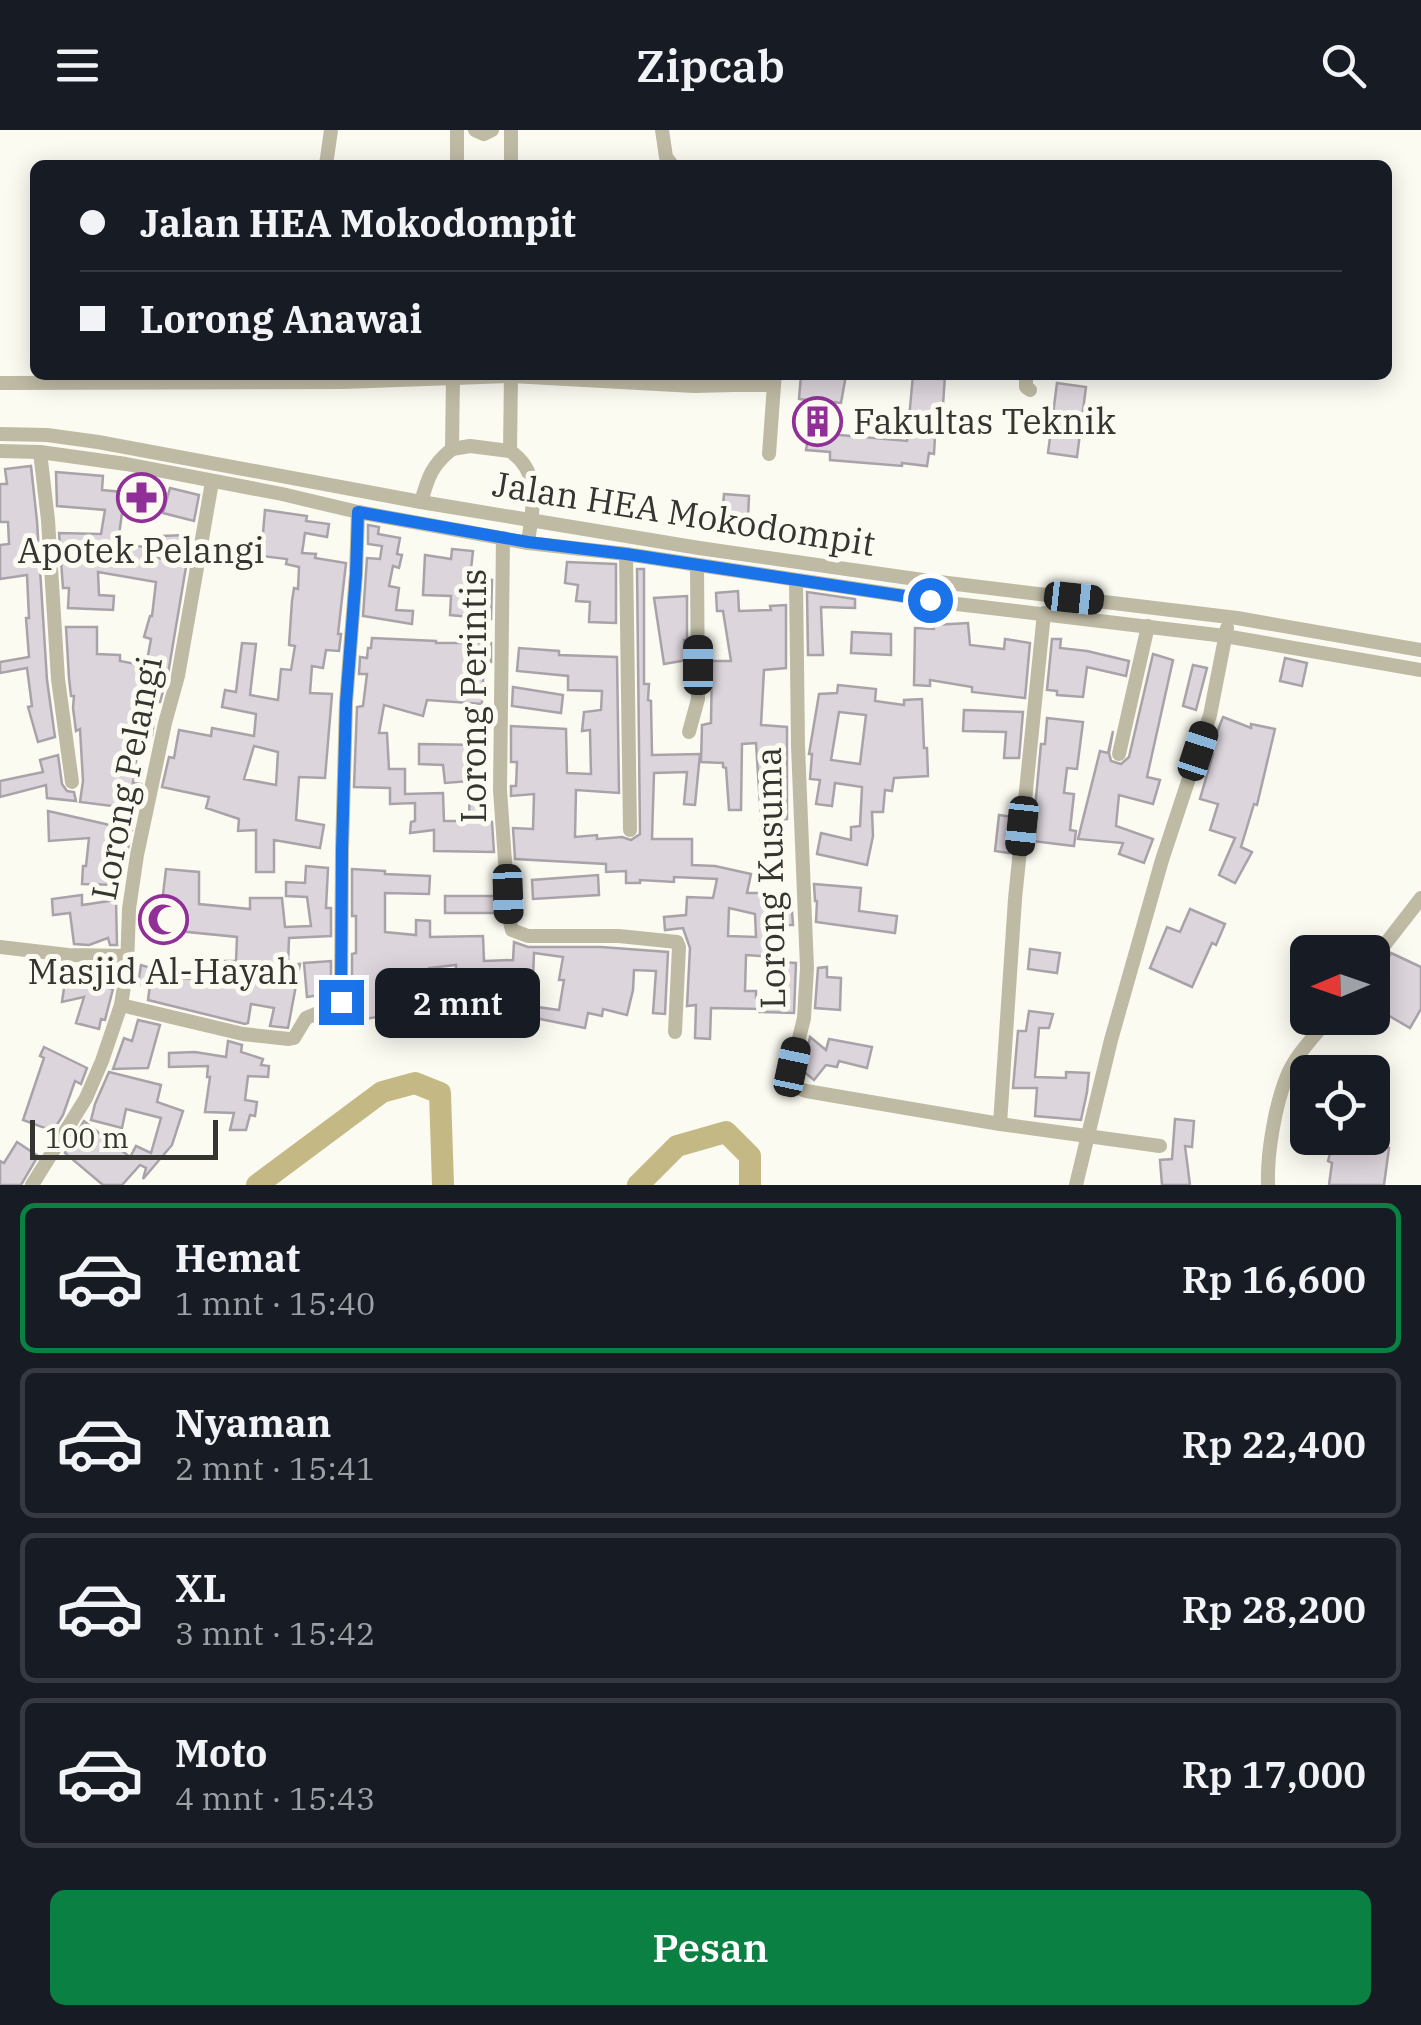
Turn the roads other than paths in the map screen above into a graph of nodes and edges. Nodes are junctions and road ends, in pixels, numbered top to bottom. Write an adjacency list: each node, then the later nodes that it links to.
1 (331, 130): 7 (street)
2 (457, 130): 8 (street)
3 (475, 130): 4 (street)
4 (492, 130)
5 (511, 130): 9 (street)
6 (662, 130): 10 (street)
7 (327, 160)
8 (456, 160)
9 (511, 160)
10 (668, 160)
11 (173, 380): 17 (street)
12 (453, 380): 19 (street)
13 (511, 380): 21 (street)
14 (584, 380): 15 (street)
15 (734, 380): 16 (street)
16 (775, 380): 23 (street)
17 (0, 383)
18 (0, 434): 24 (street, Jalan HEA Mokodompit)
19 (452, 449): 21 (street); 27 (street)
20 (0, 451): 22 (street, Jalan HEA Mokodompit)
21 (510, 451): 30 (street)
22 (40, 452): 25 (street, Jalan HEA Mokodompit); 47 (street)
23 (769, 454)
24 (182, 457): 25 (street); 27 (street, Jalan HEA Mokodompit)
25 (177, 476): 26 (street, Jalan HEA Mokodompit)
26 (212, 482): 29 (street, Jalan HEA Mokodompit); 52 (street, Lorong Pelangi)
27 (421, 502): 28 (street, Jalan HEA Mokodompit)
28 (457, 508): 30 (street, Jalan HEA Mokodompit); 31 (street)
29 (358, 512): 31 (street, Jalan HEA Mokodompit); 53 (street)
30 (531, 521): 33 (street); 36 (street, Jalan HEA Mokodompit)
31 (454, 528): 32 (street, Jalan HEA Mokodompit)
32 (502, 538): 33 (street, Jalan HEA Mokodompit); 54 (street, Lorong Perintis)
33 (528, 542): 34 (street, Jalan HEA Mokodompit)
34 (626, 554): 35 (street, Jalan HEA Mokodompit); 48 (street)
35 (697, 564): 37 (street, Jalan HEA Mokodompit); 45 (street)
36 (877, 573): 38 (street); 40 (street, Jalan HEA Mokodompit)
37 (796, 580): 38 (street, Jalan HEA Mokodompit); 56 (street, Lorong Kusuma)
38 (875, 591): 39 (street, Jalan HEA Mokodompit)
39 (1044, 613): 41 (street, Jalan HEA Mokodompit); 56 (street)
40 (1229, 618): 42 (street); 43 (street, Jalan HEA Mokodompit)
41 (1148, 626): 42 (street, Jalan HEA Mokodompit); 46 (street)
42 (1226, 636): 44 (street, Jalan HEA Mokodompit); 57 (street)
43 (1421, 650)
44 (1421, 670)
45 (689, 732)
46 (1119, 754)
47 (72, 782)
48 (630, 830)
49 (1421, 898): 50 (street)
50 (1390, 938)
51 (0, 947): 52 (street)
52 (127, 956): 53 (street, Lorong Pelangi)
53 (121, 1006): 59 (street, Lorong Pelangi)
54 (676, 1032)
55 (1315, 1035): 61 (street)
56 (1000, 1124): 57 (street)
57 (1087, 1136): 58 (street); 60 (street)
58 (1160, 1146)
59 (32, 1185)
60 (1076, 1185)
61 (1268, 1185)

